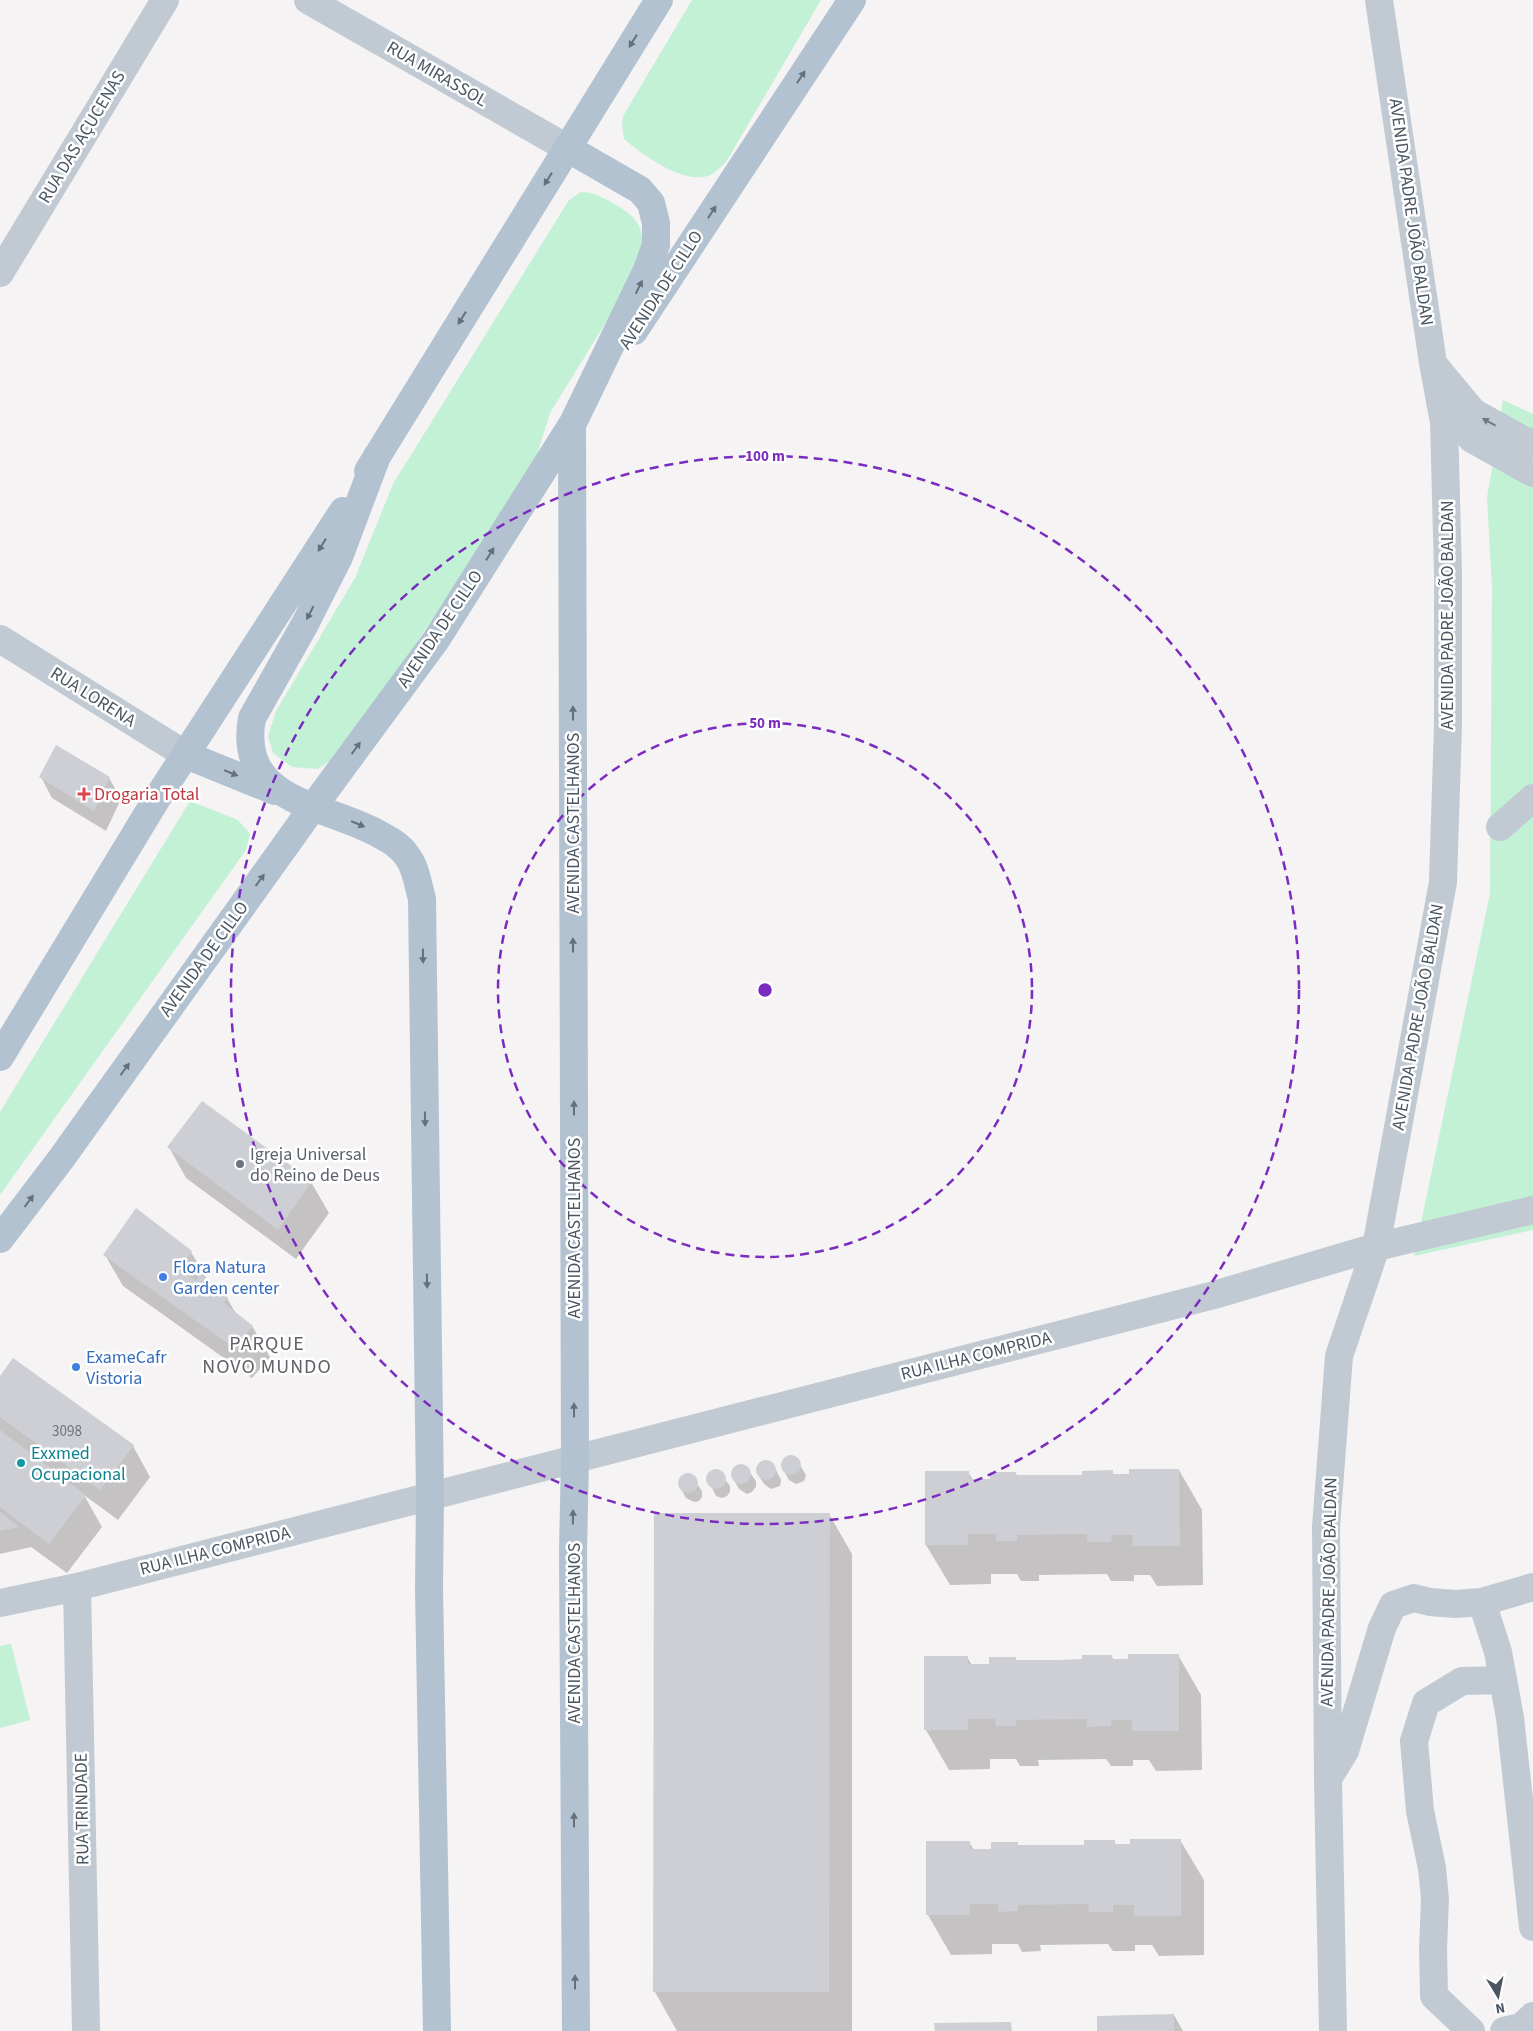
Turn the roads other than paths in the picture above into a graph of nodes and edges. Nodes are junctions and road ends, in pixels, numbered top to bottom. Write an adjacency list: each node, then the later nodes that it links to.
1 (165, 0): 7 (street, RUA DAS AÇUCENAS)
2 (308, 0): 6 (street, RUA MIRASSOL)
3 (659, 0): 6 (main road, one-way to 6)
4 (852, 0): 10 (main road, AVENIDA DE CILLO, one-way to 4)
5 (1379, 0): 8 (street, AVENIDA PADRE JOÃO BALDAN)
6 (567, 148): 10 (main road, one-way to 6); 12 (main road, one-way to 12)
7 (0, 273)
8 (1433, 364): 9 (street, AVENIDA PADRE JOÃO BALDAN); 11 (street, one-way to 8)
9 (1440, 402): 13 (street); 23 (street, AVENIDA PADRE JOÃO BALDAN)
10 (572, 425): 18 (main road, AVENIDA DE CILLO, one-way to 10); 24 (main road, AVENIDA CASTELHANOS, one-way to 10)
11 (1533, 442)
12 (377, 456): 15 (main road, one-way to 15); 16 (main road, one-way to 16)
13 (1533, 474)
14 (0, 639): 15 (street, RUA LORENA)
15 (186, 755): 16 (main road, one-way to 16); 20 (main road)
16 (285, 796): 18 (main road)
17 (1533, 798): 19 (street)
18 (313, 807): 22 (main road, AVENIDA DE CILLO, one-way to 18); 25 (main road, one-way to 25)
19 (1500, 828)
20 (0, 1057)
21 (1533, 1210): 23 (street, RUA ILHA COMPRIDA)
22 (0, 1240)
23 (1376, 1247): 24 (street, RUA ILHA COMPRIDA); 31 (street, AVENIDA PADRE JOÃO BALDAN)
24 (574, 1459): 25 (street, RUA ILHA COMPRIDA); 36 (main road, AVENIDA CASTELHANOS, one-way to 24)
25 (430, 1496): 26 (street, RUA ILHA COMPRIDA); 35 (main road)
26 (77, 1587): 29 (street, RUA ILHA COMPRIDA); 34 (street, RUA TRINDADE)
27 (1533, 1587): 28 (street)
28 (1482, 1602): 30 (street); 31 (street)
29 (0, 1603)
30 (1503, 1680): 32 (street); 38 (street)
31 (1328, 1780): 37 (street, AVENIDA PADRE JOÃO BALDAN)
32 (1533, 1927)
33 (1533, 2016): 39 (street)
34 (86, 2031)
35 (437, 2031)
36 (576, 2031)
37 (1333, 2031)
38 (1471, 2031)
39 (1504, 2031)

